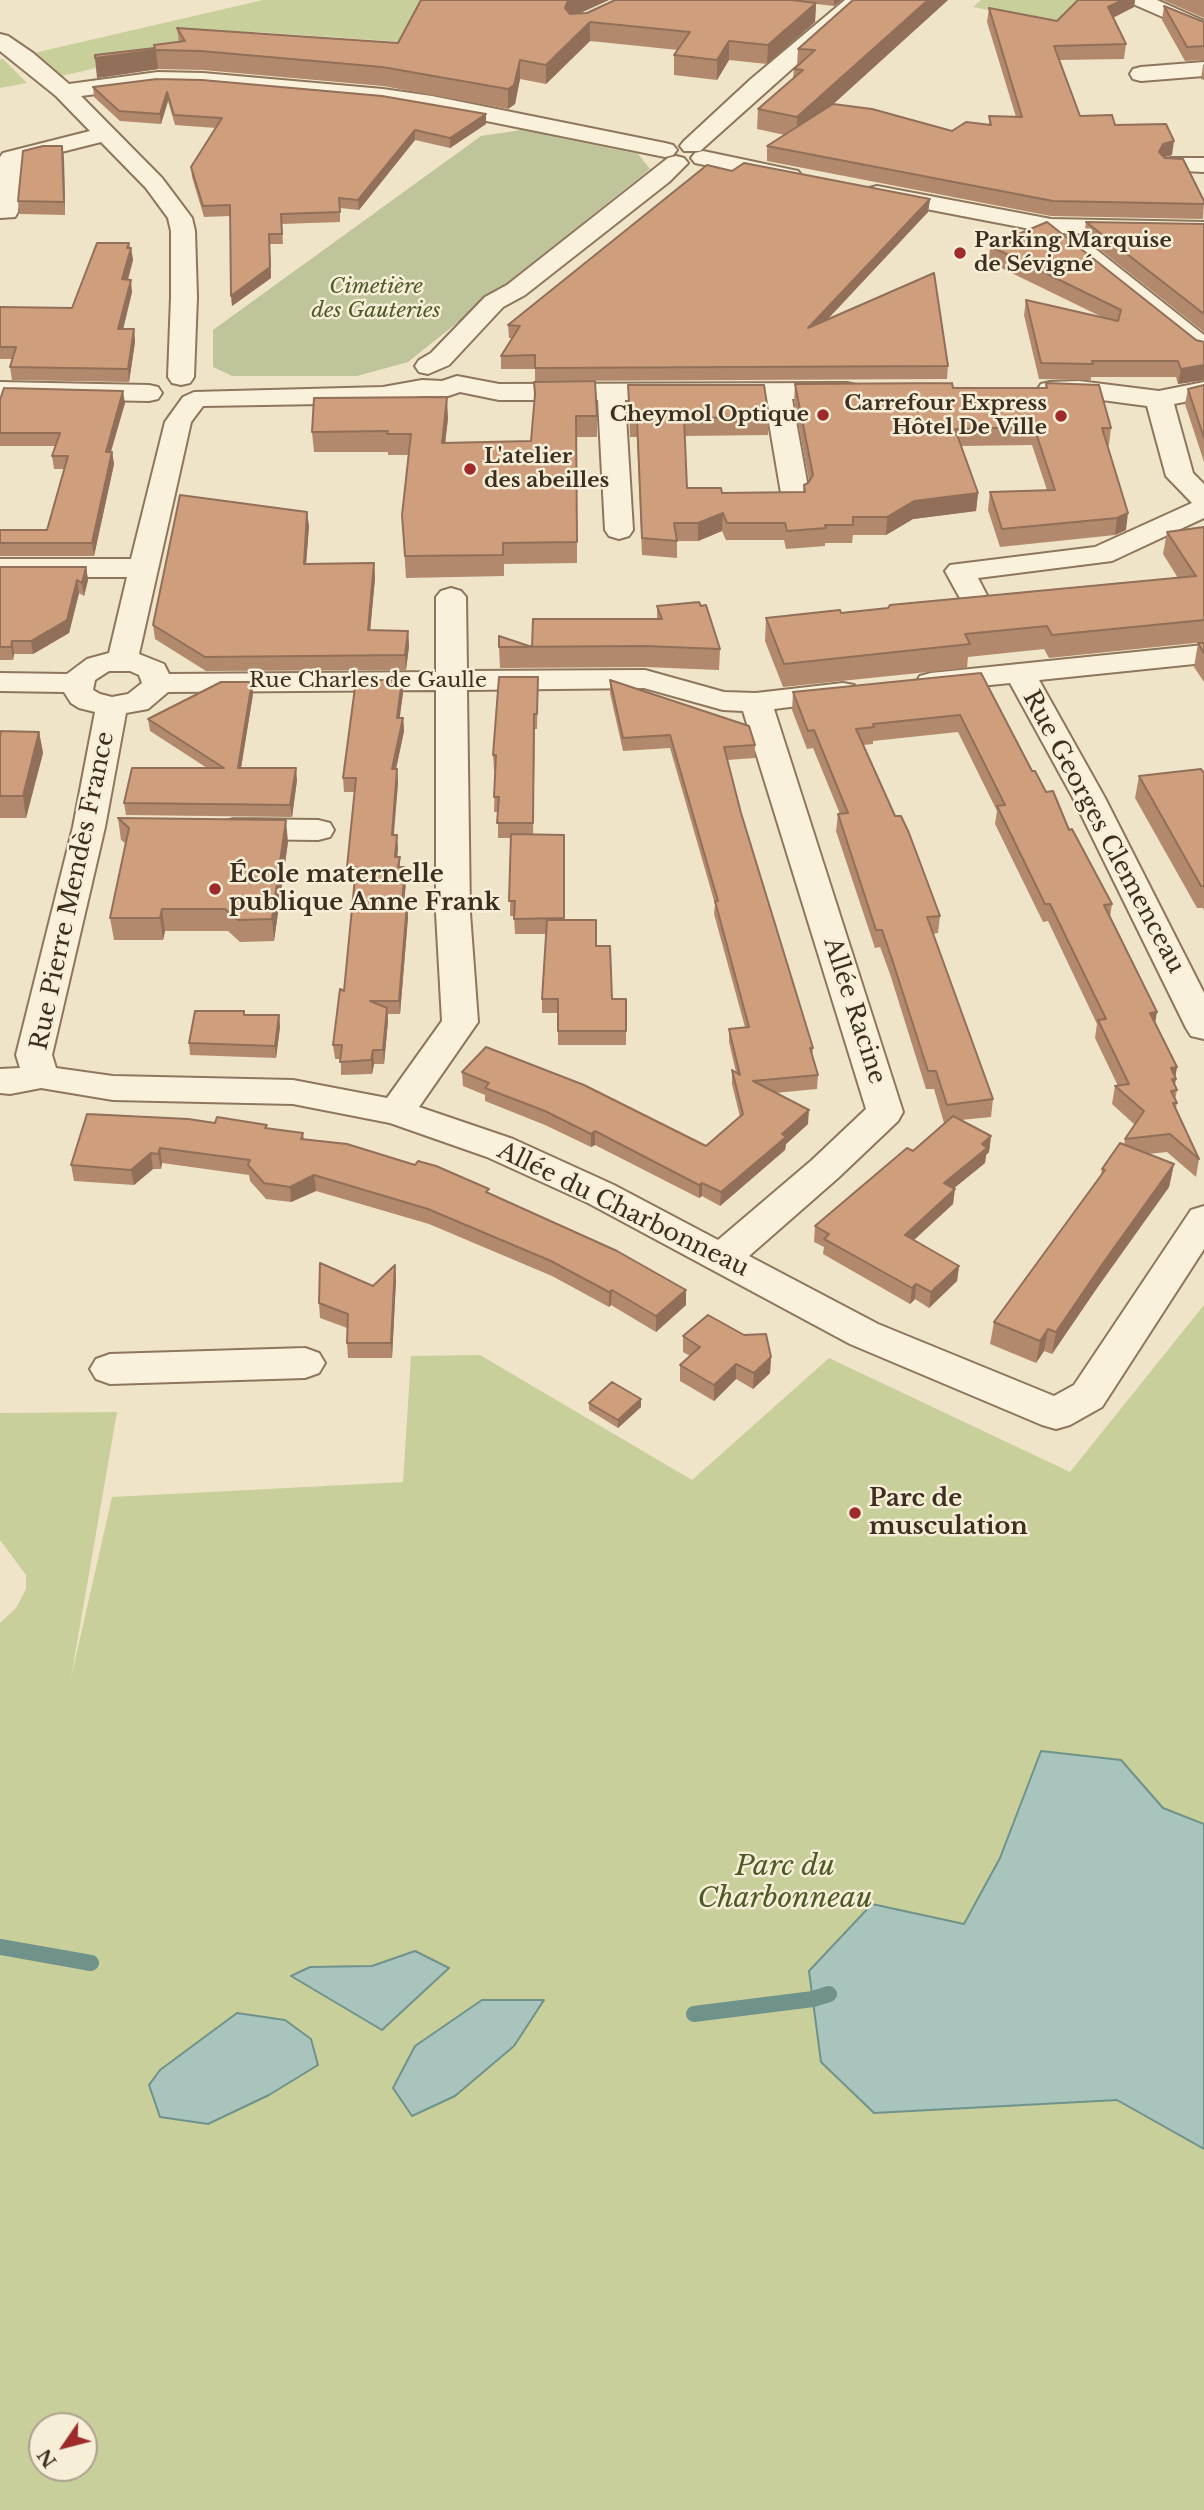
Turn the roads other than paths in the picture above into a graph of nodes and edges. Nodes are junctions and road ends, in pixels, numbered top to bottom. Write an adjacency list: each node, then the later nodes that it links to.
1 (858, 0): 6 (street)
2 (1140, 0): 5 (street)
3 (1204, 4): 5 (street)
4 (805, 11): 6 (street)
5 (1170, 14): 7 (street)
6 (839, 16): 13 (street)
7 (1204, 29)
8 (0, 41): 11 (street)
9 (1204, 69): 10 (street)
10 (1140, 74)
11 (64, 92): 12 (street); 13 (street)
12 (105, 134): 18 (street); 32 (street)
13 (684, 154): 16 (street); 21 (street)
14 (1171, 165): 15 (street)
15 (1204, 165)
16 (807, 180)
17 (860, 190): 19 (street)
18 (6, 212)
19 (1051, 226): 20 (street); 22 (street)
20 (1204, 229)
21 (516, 290): 23 (street); 24 (street)
22 (1204, 348)
23 (420, 377): 24 (street); 32 (street)
24 (458, 378): 29 (street)
25 (0, 390): 32 (street)
26 (1024, 390): 31 (street)
27 (1204, 390): 31 (street)
28 (873, 391): 30 (street)
29 (611, 392): 30 (street); 36 (street)
30 (777, 392): 33 (street)
31 (1159, 399): 34 (street)
32 (183, 401): 38 (street)
33 (795, 493)
34 (1204, 499)
35 (1204, 508): 40 (street)
36 (619, 530)
37 (0, 568): 38 (street)
38 (144, 568): 42 (street)
39 (452, 597): 44 (street)
40 (977, 605)
41 (1204, 654): 43 (street)
42 (122, 661): 46 (street); 47 (street)
43 (1020, 674): 48 (street); 54 (street, Rue Georges Clemenceau)
44 (450, 681): 47 (street, Rue Charles de Gaulle); 50 (street, Rue Charles de Gaulle); 57 (street)
45 (0, 682): 46 (street)
46 (78, 683): 51 (street)
47 (157, 683): 51 (street)
48 (905, 685)
49 (865, 689): 50 (street, Rue Charles de Gaulle)
50 (756, 702): 59 (street, Allée Racine)
51 (112, 706): 55 (street, Rue Pierre Mendès France)
52 (210, 828): 53 (street)
53 (318, 830)
54 (1204, 1028)
55 (41, 1076): 56 (street, Allée du Charbonneau); 57 (street, Allée du Charbonneau)
56 (0, 1082)
57 (396, 1112): 59 (street, Allée du Charbonneau)
58 (1204, 1219): 59 (street, Allée du Charbonneau)
59 (723, 1257)
60 (305, 1363): 61 (street)
61 (110, 1369)

